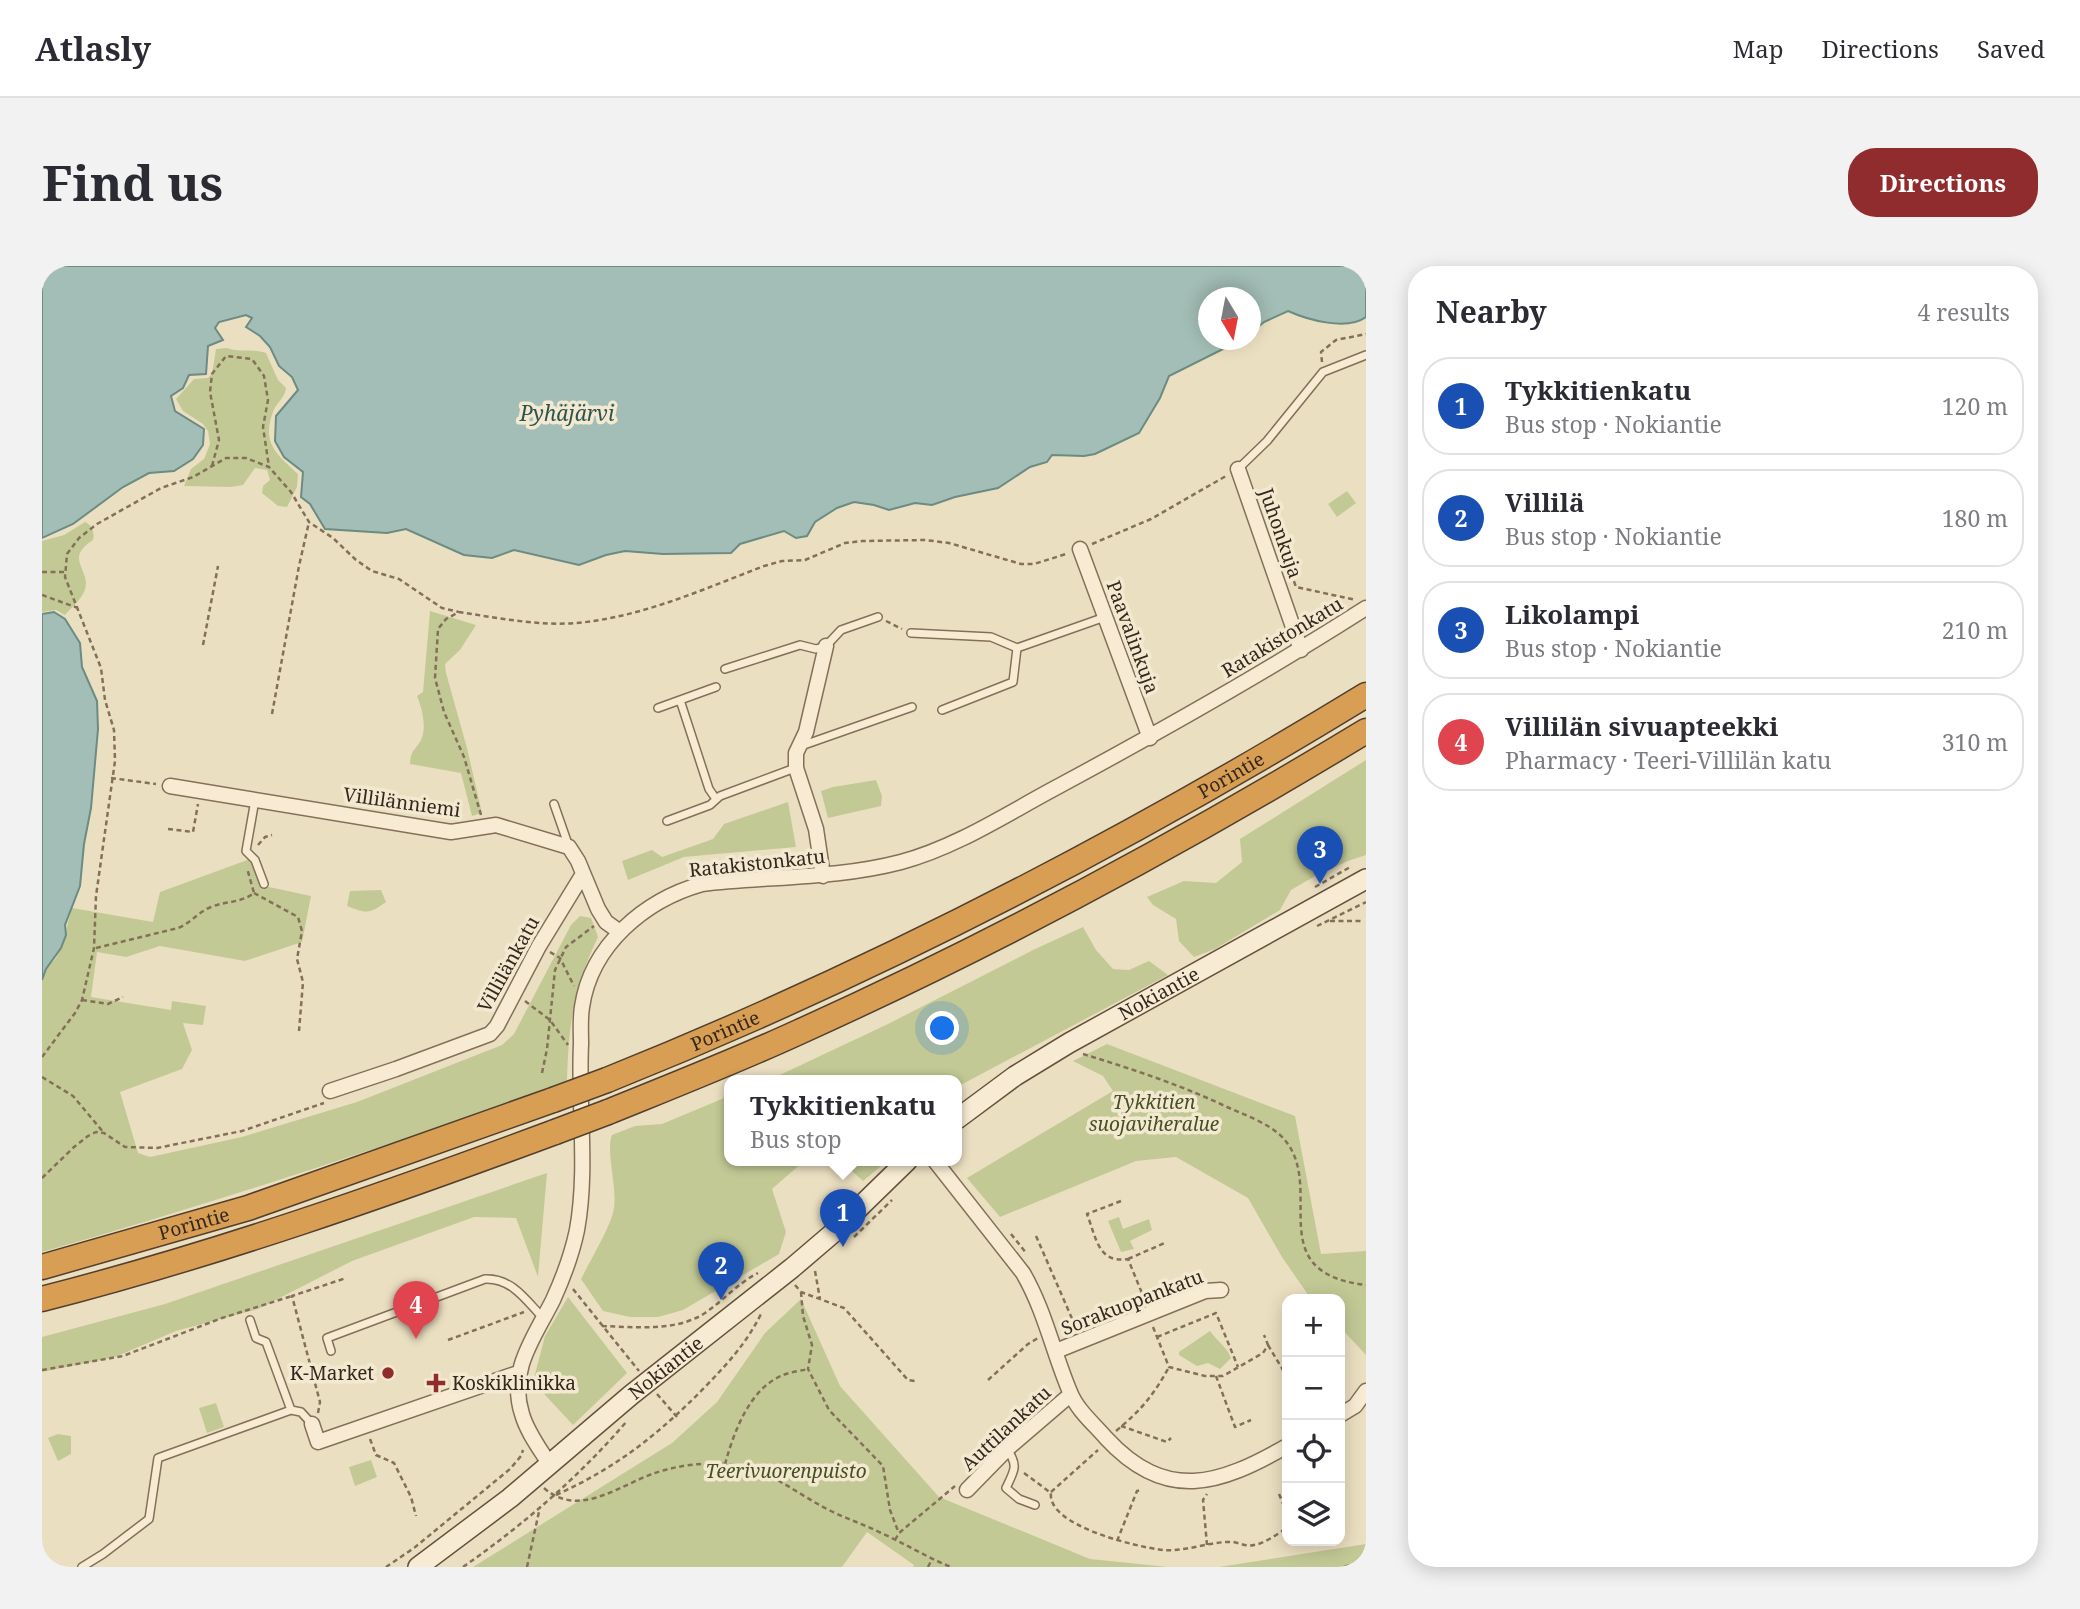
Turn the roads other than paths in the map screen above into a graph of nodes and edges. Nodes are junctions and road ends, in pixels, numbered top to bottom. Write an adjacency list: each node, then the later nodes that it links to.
1 (1366, 355): 2 (lane)
2 (1238, 468): 10 (street, Juhonkuja)
3 (1080, 549): 6 (street, Paavalinkuja)
4 (1364, 605): 10 (street, Ratakistonkatu)
5 (878, 617): 8 (lane)
6 (1105, 617): 9 (lane); 19 (street, Paavalinkuja)
7 (911, 633): 9 (lane)
8 (826, 646): 11 (lane); 20 (street)
9 (1017, 648): 17 (lane)
10 (1301, 650): 19 (street, Ratakistonkatu)
11 (726, 669)
12 (716, 687): 14 (lane)
13 (1366, 695): 37 (highway, Porintie, bridge)
14 (680, 701): 16 (lane); 23 (lane)
15 (912, 707): 20 (lane)
16 (658, 708)
17 (942, 710)
18 (1366, 731): 39 (highway, Porintie, bridge)
19 (1150, 738): 30 (street, Ratakistonkatu)
20 (799, 747): 21 (street)
21 (796, 768): 23 (lane); 30 (street)
22 (170, 786): 24 (street, Villilänniemi)
23 (716, 799): 26 (lane)
24 (256, 800): 27 (street, Villilänniemi); 31 (lane)
25 (554, 804): 27 (lane)
26 (667, 821)
27 (569, 847): 29 (street)
28 (1359, 872): 34 (main road, Nokiantie)
29 (583, 874): 32 (street); 33 (street, Villilänkatu)
30 (823, 876): 32 (street, Ratakistonkatu)
31 (264, 884)
32 (620, 932): 40 (street, Ratakistonkatu)
33 (330, 1091)
34 (962, 1115)
35 (902, 1166): 52 (main road, Nokiantie)
36 (939, 1166): 43 (street)
37 (42, 1267)
38 (1221, 1290): 43 (street, Sorakuopankatu)
39 (42, 1299)
40 (538, 1313): 42 (lane); 44 (street, Ratakistonkatu)
41 (250, 1320): 47 (lane)
42 (331, 1351)
43 (1056, 1351): 46 (street)
44 (518, 1373): 49 (street); 52 (street, Ratakistonkatu)
45 (1366, 1391): 48 (street)
46 (1070, 1395): 50 (street, Auttilankatu); 51 (street)
47 (291, 1410): 49 (lane); 55 (lane)
48 (1345, 1412)
49 (312, 1424)
50 (1007, 1449): 53 (street, Auttilankatu); 54 (lane)
51 (1282, 1449)
52 (550, 1465): 56 (main road, Nokiantie)
53 (964, 1485)
54 (1035, 1505)
55 (82, 1567)
56 (418, 1567)

